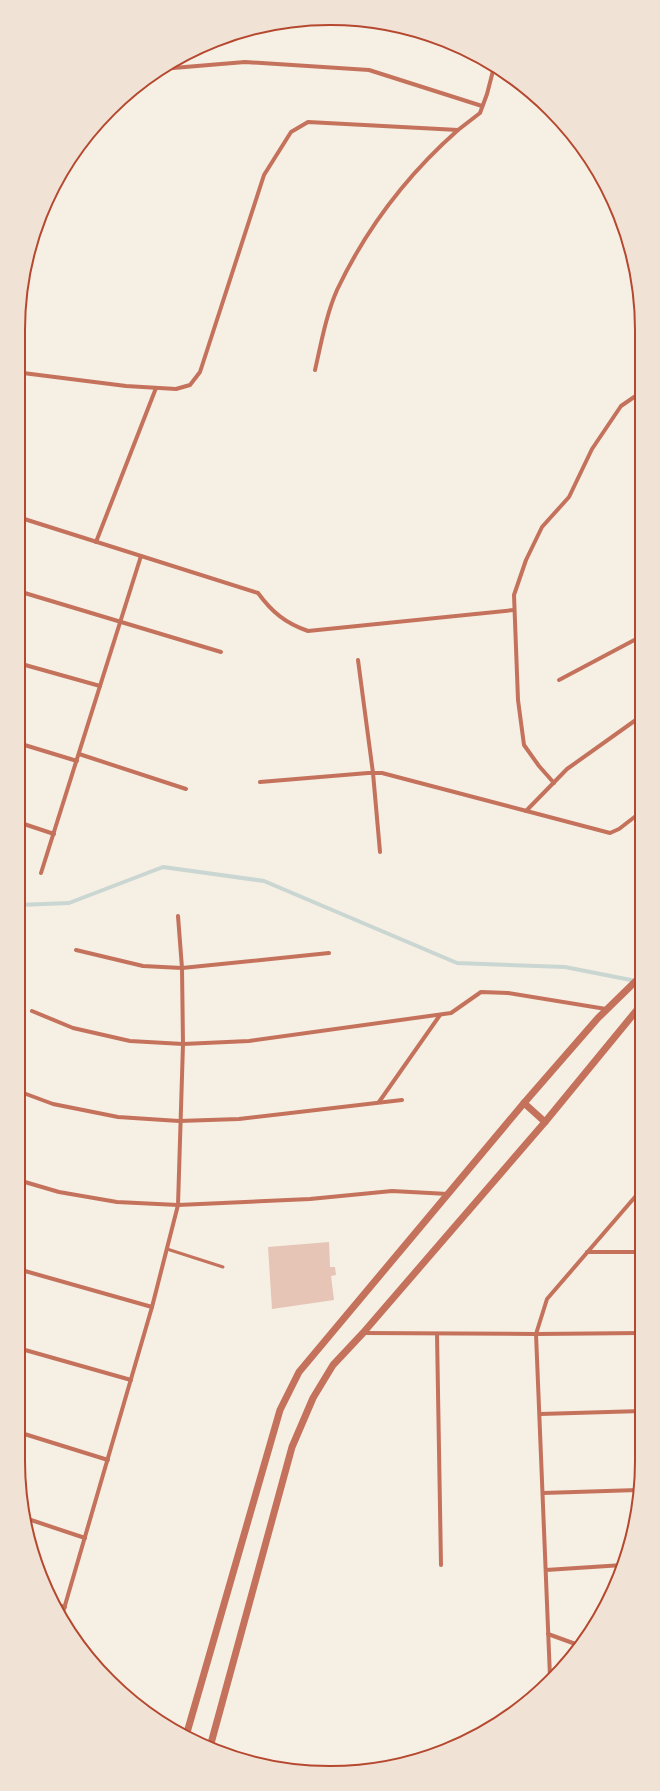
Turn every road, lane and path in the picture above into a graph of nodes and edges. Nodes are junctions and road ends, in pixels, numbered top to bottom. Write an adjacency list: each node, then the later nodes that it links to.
1 (175, 68): 3 (street)
2 (492, 72): 3 (street)
3 (482, 106): 4 (street)
4 (458, 130): 5 (street); 7 (street)
5 (315, 370)
6 (25, 373): 7 (street)
7 (156, 388): 10 (street)
8 (635, 396): 13 (street)
9 (25, 519): 10 (street)
10 (96, 542): 11 (street)
11 (141, 556): 13 (street); 14 (street)
12 (25, 593): 14 (street)
13 (514, 610): 27 (street)
14 (121, 622): 16 (street); 20 (street)
15 (635, 639): 19 (street)
16 (221, 652)
17 (358, 660): 25 (street)
18 (25, 665): 20 (street)
19 (559, 680)
20 (100, 686): 23 (street)
21 (635, 721): 27 (street)
22 (25, 745): 24 (street)
23 (79, 754): 24 (street); 28 (street)
24 (77, 761): 32 (street)
25 (373, 773): 26 (street); 29 (street); 33 (street)
26 (260, 782)
27 (554, 783): 29 (street)
28 (186, 789)
29 (526, 811): 30 (street)
30 (635, 816)
31 (25, 824): 32 (street)
32 (54, 834): 34 (street)
33 (380, 852)
34 (41, 873)
35 (178, 916): 38 (street)
36 (76, 950): 38 (street)
37 (329, 953): 38 (street)
38 (182, 968): 44 (street)
39 (635, 982): 40 (street)
40 (607, 1009): 43 (street); 48 (street)
41 (32, 1011): 44 (street)
42 (635, 1012): 50 (street)
43 (440, 1015): 44 (street); 47 (street)
44 (182, 1044): 49 (street)
45 (25, 1094): 49 (street)
46 (402, 1100): 47 (street)
47 (379, 1102): 49 (street)
48 (524, 1103): 50 (street); 52 (street)
49 (179, 1121): 54 (street)
50 (545, 1122): 61 (street)
51 (25, 1182): 54 (street)
52 (448, 1194): 54 (street); 84 (street)
53 (635, 1197): 56 (street)
54 (178, 1205): 55 (street)
55 (167, 1249): 58 (lane); 60 (street)
56 (588, 1252): 57 (street); 64 (street)
57 (635, 1252)
58 (223, 1267)
59 (25, 1271): 60 (street)
60 (152, 1307): 66 (street)
61 (363, 1333): 63 (street); 85 (street)
62 (635, 1333): 64 (street)
63 (437, 1334): 64 (street); 75 (street)
64 (536, 1334): 68 (street)
65 (25, 1350): 66 (street)
66 (131, 1380): 70 (street)
67 (635, 1412): 68 (street)
68 (540, 1414): 72 (street)
69 (25, 1434): 70 (street)
70 (108, 1460): 74 (street)
71 (633, 1490): 72 (street)
72 (543, 1493): 77 (street)
73 (31, 1520): 74 (street)
74 (85, 1538): 79 (street)
75 (440, 1565)
76 (617, 1565): 77 (street)
77 (546, 1570): 81 (street)
78 (62, 1606): 79 (street)
79 (65, 1607): 80 (street)
80 (64, 1611)
81 (548, 1634): 82 (street); 83 (street)
82 (574, 1644)
83 (550, 1673)
84 (187, 1731)
85 (211, 1742)

